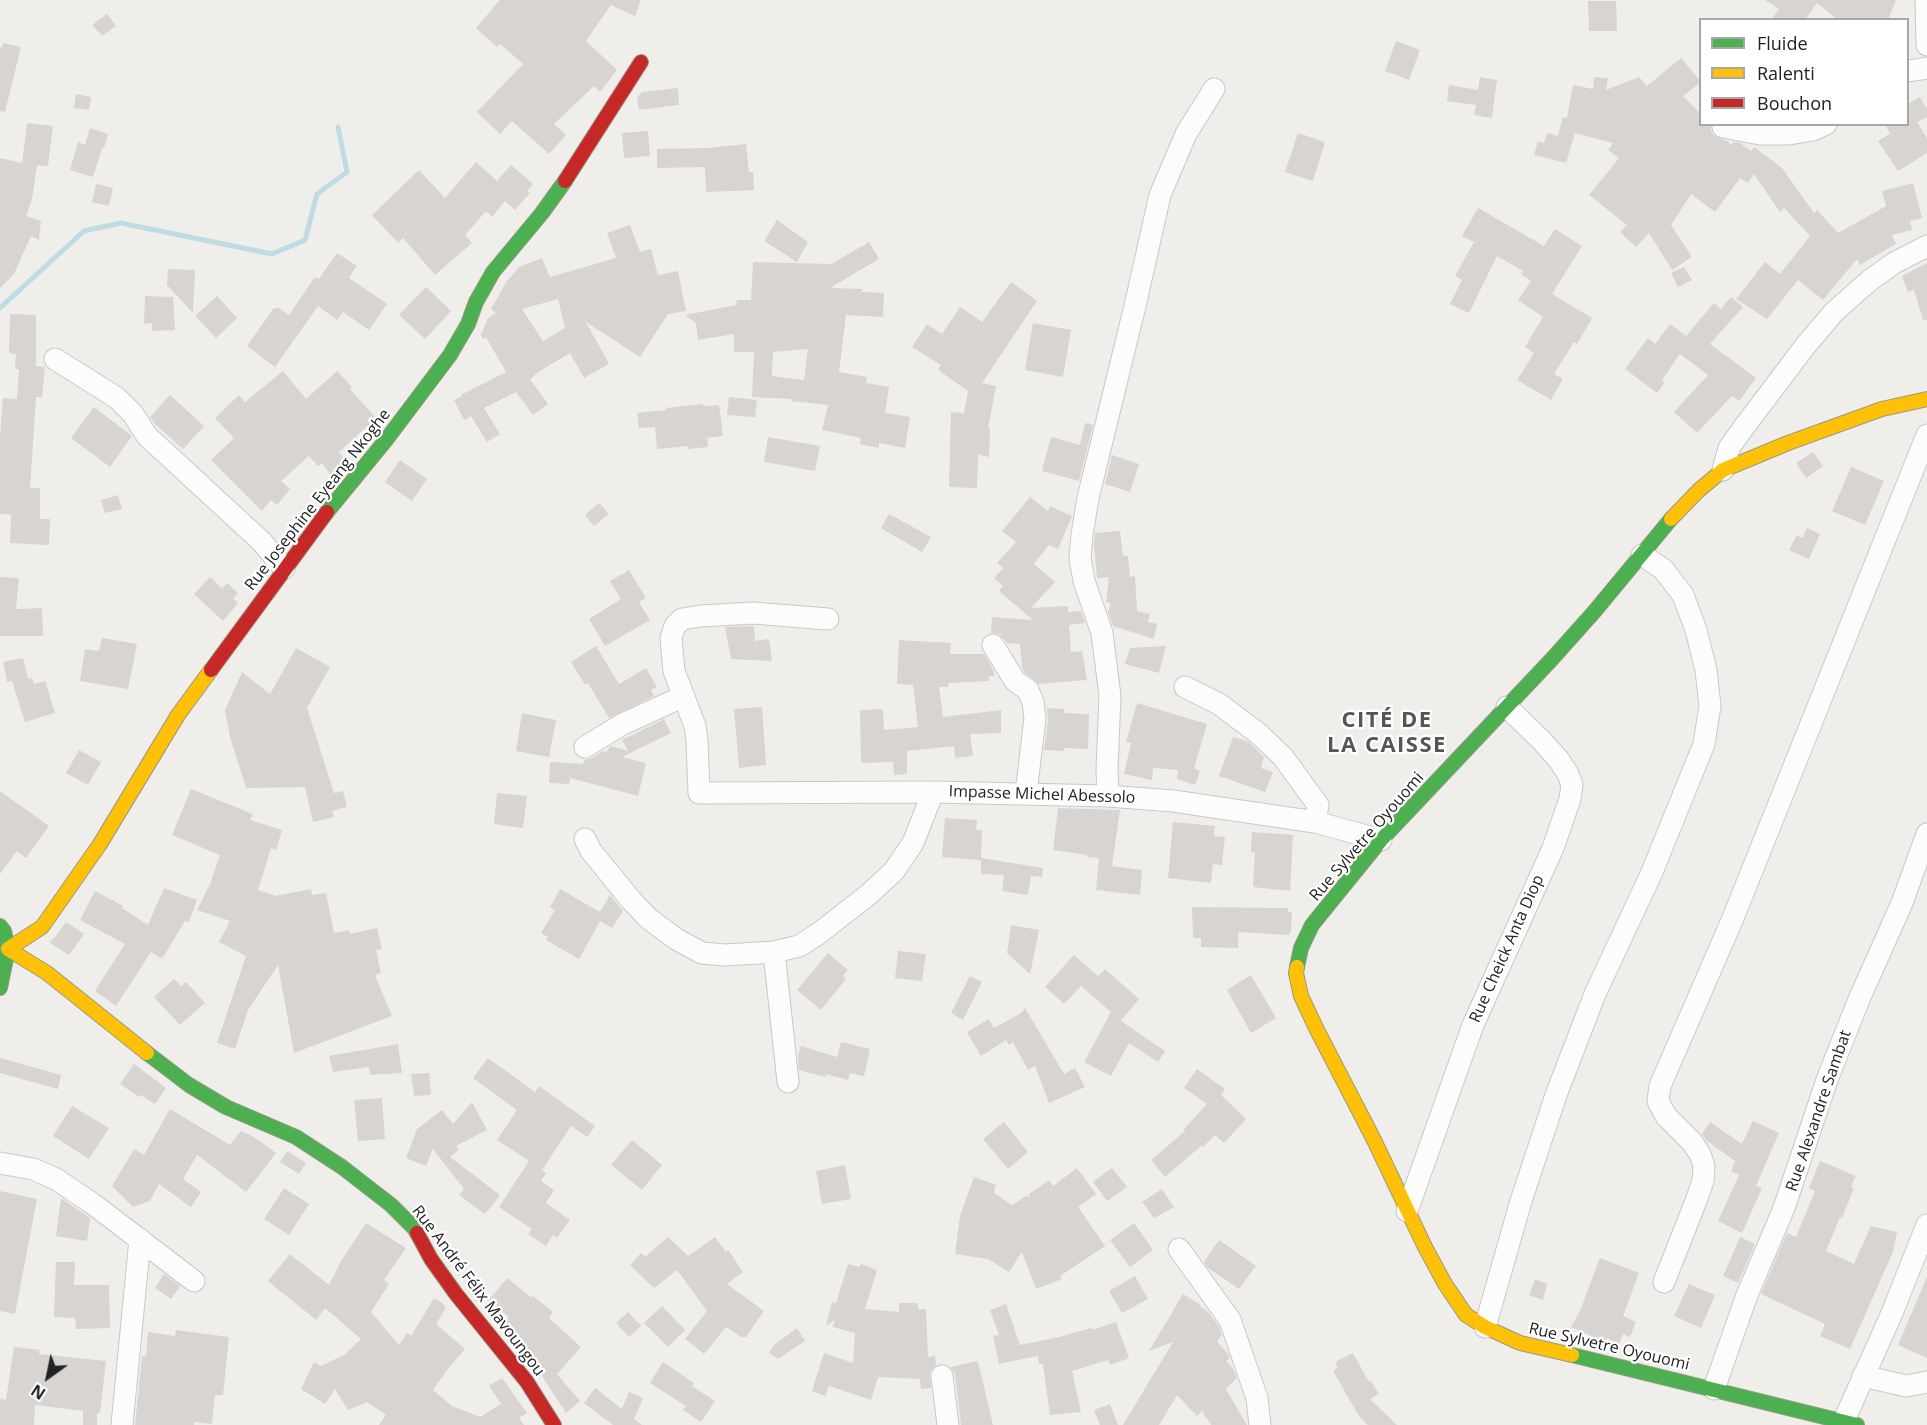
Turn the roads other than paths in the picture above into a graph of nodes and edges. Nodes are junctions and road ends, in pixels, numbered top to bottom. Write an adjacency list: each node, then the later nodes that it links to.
1 (1926, 0): 2 (street)
2 (1927, 45)
3 (641, 62): 15 (street, Rue Josephine Eyeang Nkoghe)
4 (1927, 68): 5 (street)
5 (1909, 72)
6 (1214, 89): 24 (street)
7 (1822, 126): 8 (street)
8 (1723, 127)
9 (1927, 246): 13 (street)
10 (55, 359): 15 (street)
11 (1927, 399): 13 (street, Rue Sylvetre Oyouomi)
12 (1927, 435): 40 (street)
13 (1723, 470): 14 (street, Rue Sylvetre Oyouomi)
14 (1642, 555): 20 (street, Rue Sylvetre Oyouomi); 41 (street)
15 (284, 568): 30 (street, Rue Josephine Eyeang Nkoghe)
16 (828, 619): 19 (street)
17 (993, 645): 23 (street)
18 (1185, 687): 25 (street)
19 (684, 696): 21 (street); 22 (street, Impasse Michel Abessolo)
20 (1507, 707): 28 (street, Rue Sylvetre Oyouomi); 35 (street, Rue Cheick Anta Diop)
21 (585, 747)
22 (933, 792): 23 (street, Impasse Michel Abessolo); 31 (street)
23 (1026, 793): 24 (street, Impasse Michel Abessolo)
24 (1108, 796): 25 (street, Impasse Michel Abessolo)
25 (1315, 822): 28 (street, Impasse Michel Abessolo)
26 (1927, 834): 45 (street, Rue Alexandre Sambat)
27 (585, 839): 31 (street)
28 (1381, 840): 35 (street, Rue Sylvetre Oyouomi)
29 (0, 926): 30 (street)
30 (8, 949): 32 (street); 48 (street, Rue André Félix Mavoungou)
31 (774, 952): 33 (street)
32 (0, 988)
33 (788, 1082)
34 (0, 1163): 37 (street)
35 (1407, 1211): 41 (street, Rue Sylvetre Oyouomi)
36 (1927, 1225): 43 (street)
37 (140, 1239): 39 (street); 47 (street)
38 (1179, 1249): 50 (street)
39 (194, 1281)
40 (1664, 1282)
41 (1485, 1327): 45 (street, Rue Sylvetre Oyouomi)
42 (942, 1376): 49 (street)
43 (1863, 1376): 44 (street); 46 (street)
44 (1927, 1382)
45 (1714, 1389): 46 (street, Rue Sylvetre Oyouomi)
46 (1848, 1424)
47 (122, 1425)
48 (554, 1425)
49 (948, 1425)
50 (1260, 1425)

